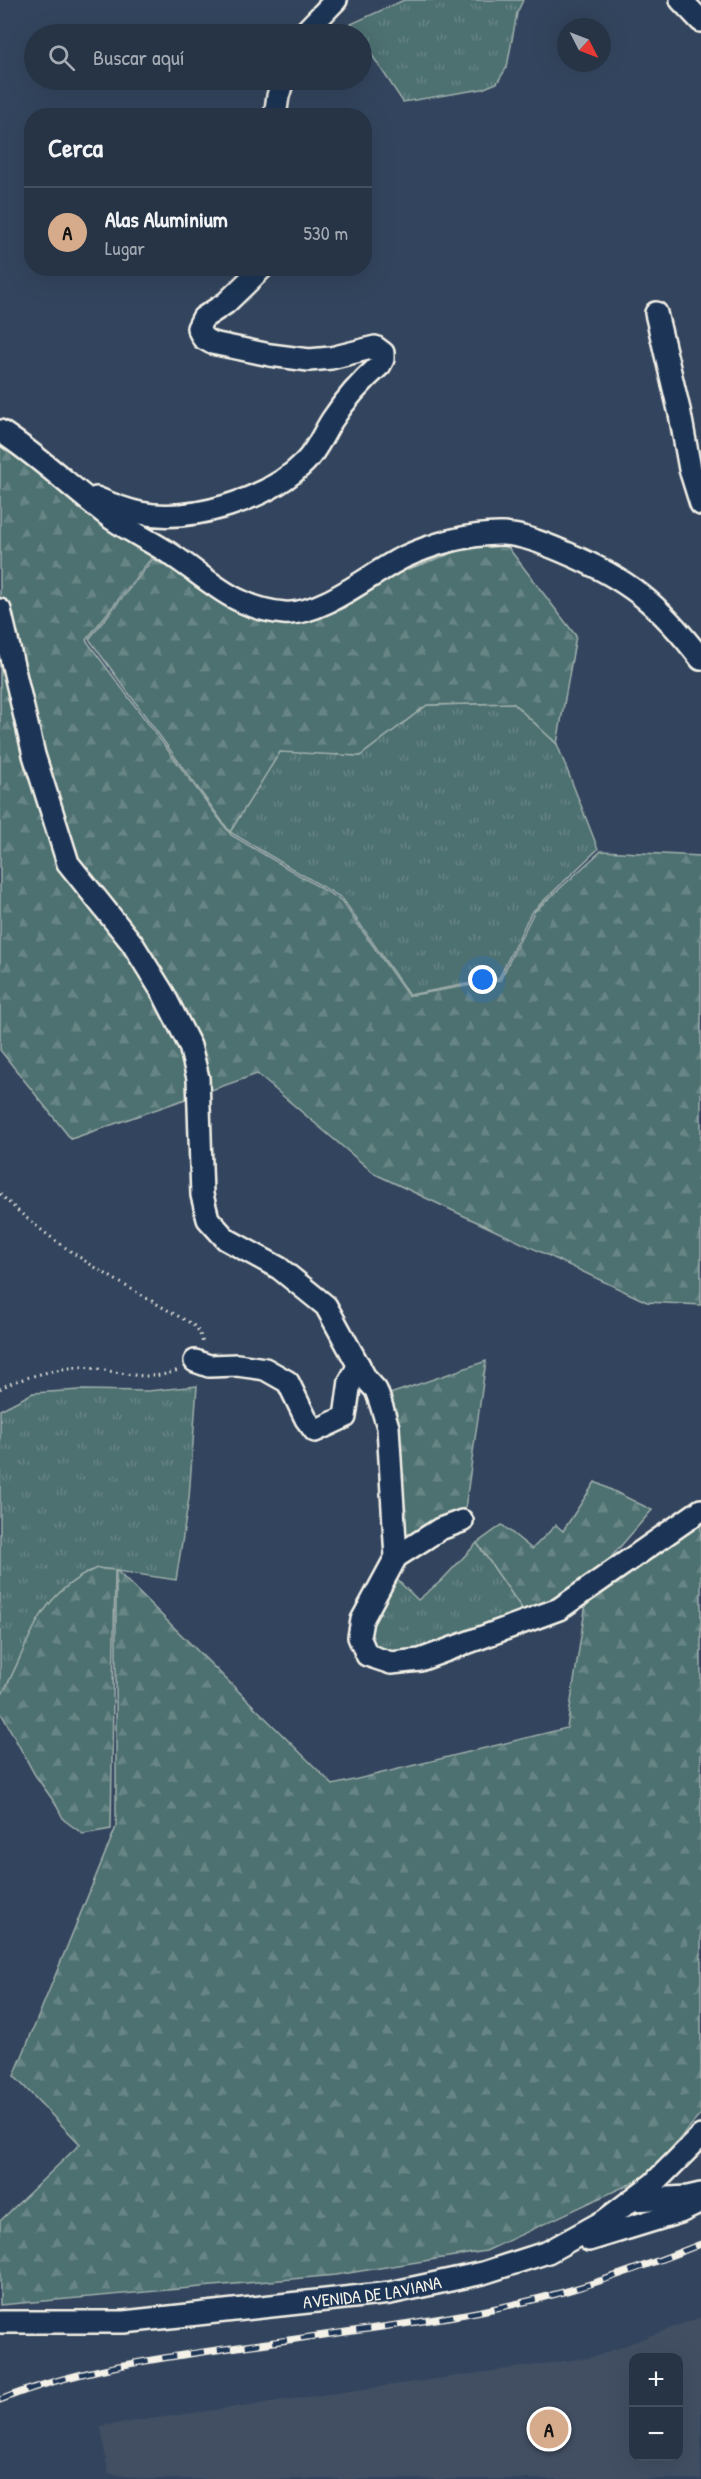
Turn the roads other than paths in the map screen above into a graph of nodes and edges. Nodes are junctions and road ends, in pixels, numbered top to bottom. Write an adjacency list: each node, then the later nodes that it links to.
1 (336, 0): 4 (street)
2 (681, 0): 3 (street)
3 (701, 21)
4 (313, 24)
5 (280, 90): 6 (street)
6 (276, 108)
7 (254, 276): 10 (street)
8 (656, 313): 11 (street)
9 (0, 431): 10 (street)
10 (69, 484): 13 (street)
11 (701, 504)
12 (0, 610): 15 (street)
13 (701, 659)
14 (195, 1361): 15 (street)
15 (359, 1365): 18 (street)
16 (701, 1510): 18 (street)
17 (462, 1521): 18 (street)
18 (396, 1557)
19 (701, 2136): 21 (street, AVENIDA DE LAVIANA)
20 (701, 2194): 21 (street)
21 (633, 2200): 23 (street, AVENIDA DE LAVIANA)
22 (701, 2202): 23 (street)
23 (548, 2252): 24 (street, AVENIDA DE LAVIANA)
24 (0, 2322)

